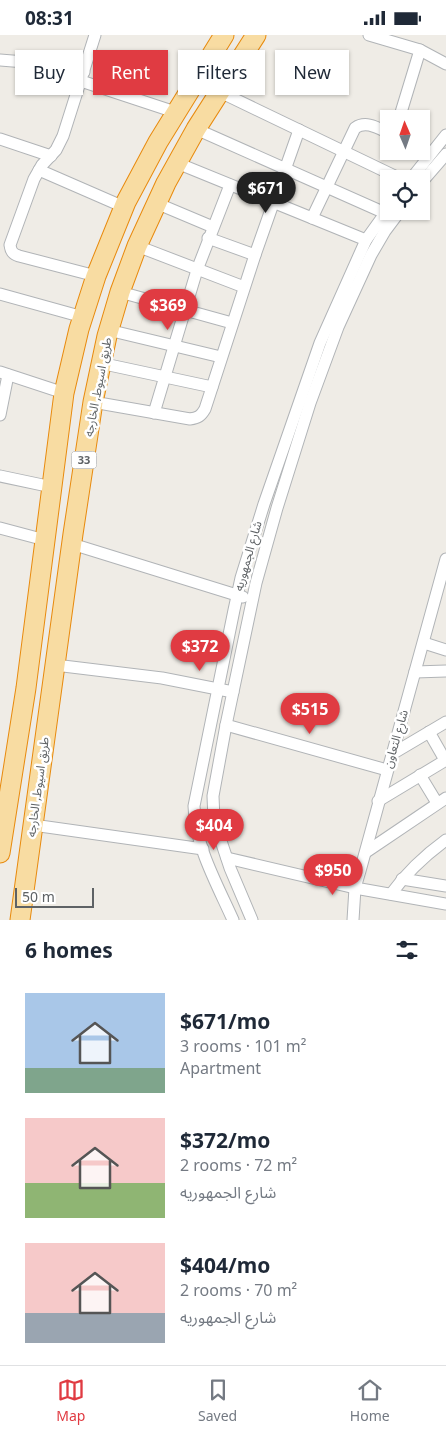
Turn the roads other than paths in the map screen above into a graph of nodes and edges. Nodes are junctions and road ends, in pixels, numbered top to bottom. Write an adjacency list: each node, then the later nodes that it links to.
1 (95, 35): 10 (street)
2 (224, 35): 16 (highway, 33)
3 (256, 35): 5 (highway, طريق اسيوط, الخارجه / 33)
4 (369, 35): 6 (street)
5 (247, 50)
6 (420, 50): 9 (street); 15 (street)
7 (0, 60): 8 (street)
8 (15, 61)
9 (446, 63)
10 (83, 74)
11 (83, 77): 16 (street)
12 (76, 95): 25 (street)
13 (218, 95): 17 (highway, طريق اسيوط, الخارجه / 33)
14 (226, 95): 19 (street)
15 (402, 110)
16 (175, 112): 35 (highway, 33)
17 (196, 129): 26 (highway, طريق اسيوط, الخارجه / 33); 27 (street)
18 (380, 129): 23 (street)
19 (299, 130): 23 (street); 27 (street)
20 (446, 135): 22 (street)
21 (0, 139): 25 (street)
22 (430, 149)
23 (343, 151): 29 (street); 32 (street)
24 (446, 154): 30 (street)
25 (51, 156): 28 (street)
26 (177, 163): 31 (street); 34 (highway, طريق اسيوط, الخارجه / 33)
27 (285, 168): 32 (street); 33 (street)
28 (39, 170): 35 (street); 46 (street)
29 (382, 170)
30 (430, 173)
31 (230, 185): 33 (street); 40 (street)
32 (327, 187): 36 (street); 37 (street)
33 (273, 202): 37 (street); 44 (street)
34 (156, 203): 40 (street); 43 (highway, طريق اسيوط, الخارجه / 33)
35 (124, 207): 46 (highway, 33)
36 (380, 207)
37 (312, 218): 42 (street)
38 (380, 220): 42 (street, شارع الجمهوريه)
39 (394, 220): 50 (street, شارع الجمهوريه)
40 (213, 227): 41 (street)
41 (208, 238): 44 (street); 45 (street)
42 (366, 240): 50 (street, شارع الجمهوريه)
43 (137, 247): 45 (street); 48 (highway, طريق اسيوط, الخارجه / 33)
44 (255, 255): 47 (street)
45 (197, 270): 47 (street); 51 (street)
46 (96, 276): 52 (highway, 33)
47 (244, 287): 53 (street)
48 (120, 292): 51 (street); 54 (highway, طريق اسيوط, الخارجه / 33)
49 (0, 294): 52 (street)
50 (347, 295): 62 (street, شارع الجمهوريه)
51 (184, 311): 53 (street); 55 (street)
52 (83, 317): 61 (highway, 33)
53 (232, 323): 56 (street)
54 (108, 330): 55 (street); 57 (highway, طريق اسيوط, الخارجه / 33)
55 (174, 347): 56 (street); 59 (street)
56 (221, 357): 60 (street)
57 (100, 363): 59 (street); 63 (highway, طريق اسيوط, الخارجه / 33)
58 (4, 374): 61 (street); 65 (street)
59 (164, 378): 60 (street); 64 (street)
60 (212, 387): 64 (street)
61 (64, 393): 67 (highway, 33)
62 (305, 401): 68 (street, شارع الجمهوريه); 69 (street, شارع الجمهوريه)
63 (93, 402): 64 (street); 72 (highway, طريق اسيوط, الخارجه / 33)
64 (154, 413)
65 (0, 415)
66 (0, 476): 67 (street)
67 (52, 487): 71 (highway, 33)
68 (264, 504): 69 (street); 75 (street, شارع الجمهوريه)
69 (277, 508): 76 (street, شارع الجمهوريه)
70 (0, 528): 71 (street)
71 (45, 540): 93 (highway, 33)
72 (72, 544): 75 (street); 79 (highway, طريق اسيوط, الخارجه / 33)
73 (446, 559): 74 (street, شارع التعاون)
74 (442, 592): 77 (street, شارع التعاون)
75 (237, 595): 76 (street); 82 (street, شارع الجمهوريه)
76 (252, 600): 83 (street, شارع الجمهوريه)
77 (424, 643): 78 (street); 81 (street, شارع التعاون)
78 (446, 650)
79 (55, 665): 82 (street); 94 (highway, طريق اسيوط, الخارجه / 33)
80 (446, 671): 81 (street)
81 (415, 672): 87 (street, شارع التعاون)
82 (217, 689): 83 (street); 97 (street, شارع الجمهوريه)
83 (233, 692): 85 (street, شارع الجمهوريه)
84 (446, 722): 86 (street)
85 (226, 725): 89 (street); 95 (street, شارع الجمهوريه)
86 (429, 732): 87 (street); 88 (street)
87 (392, 753): 89 (street, شارع التعاون)
88 (445, 760): 90 (street)
89 (387, 770): 92 (street, شارع التعاون)
90 (420, 775): 91 (street); 92 (street)
91 (442, 800): 98 (street)
92 (378, 801): 98 (street, شارع التعاون)
93 (2, 820): 99 (highway, 33)
94 (33, 825): 97 (street); 107 (highway, طريق اسيوط, الخارجه / 33)
95 (217, 832): 97 (street); 100 (street, شارع الجمهوريه)
96 (446, 840): 102 (street)
97 (201, 843): 101 (street, شارع الجمهوريه)
98 (366, 852): 104 (street, شارع التعاون)
99 (0, 853)
100 (229, 863): 101 (street); 104 (street); 109 (street, شارع الجمهوريه)
101 (213, 876): 108 (street, شارع الجمهوريه)
102 (402, 879): 103 (street); 105 (street)
103 (446, 886)
104 (356, 888): 105 (street); 110 (street, شارع التعاون)
105 (391, 894): 106 (street)
106 (446, 904)
107 (20, 920)
108 (233, 920)
109 (252, 920)
110 (353, 920)

